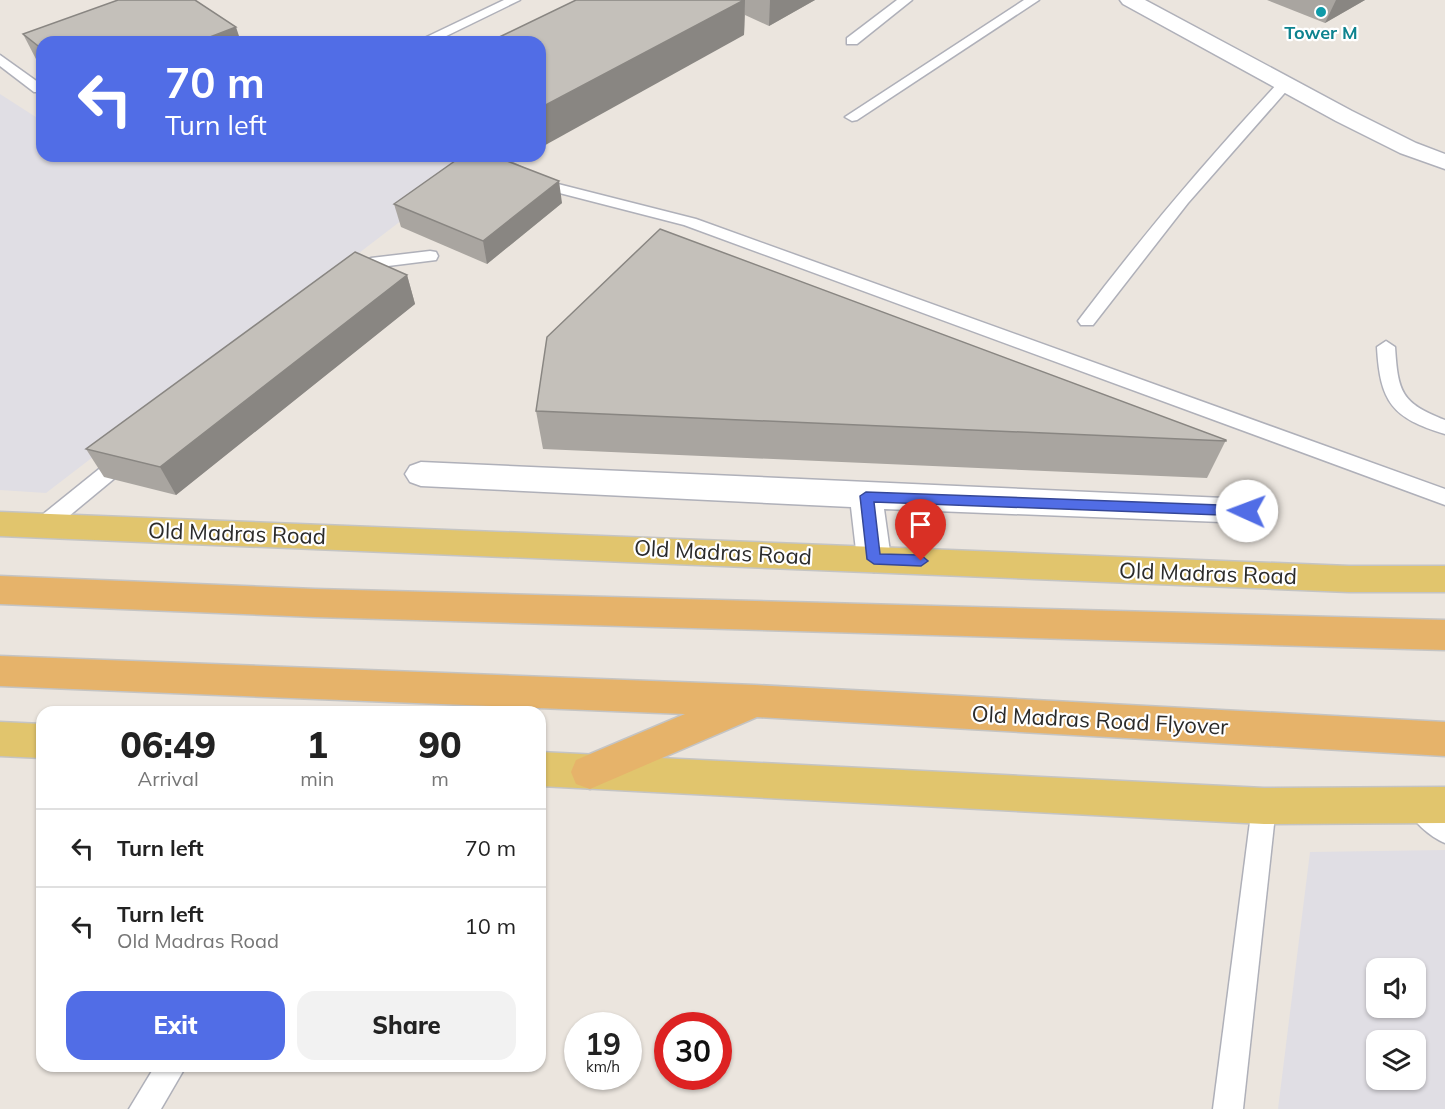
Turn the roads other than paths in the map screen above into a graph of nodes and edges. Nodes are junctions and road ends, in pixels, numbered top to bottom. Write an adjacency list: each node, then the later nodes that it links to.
1 (514, 0): 5 (lane)
2 (906, 0): 6 (lane)
3 (1033, 0): 10 (lane)
4 (1130, 0): 8 (street)
5 (436, 36)
6 (852, 41)
7 (0, 59): 9 (lane)
8 (1284, 85): 12 (street); 15 (lane)
9 (36, 87)
10 (852, 117)
11 (497, 162): 21 (lane)
12 (1445, 162)
13 (430, 256): 14 (lane)
14 (336, 284)
15 (1086, 321)
16 (1386, 347): 17 (lane)
17 (1445, 427)
18 (140, 447): 24 (lane)
19 (421, 474): 20 (street)
20 (866, 496): 22 (street); 25 (street)
21 (1445, 497)
22 (1247, 511)
23 (0, 524): 24 (main road, Old Madras Road)
24 (44, 525): 25 (main road, Old Madras Road)
25 (874, 559): 26 (main road, Old Madras Road)
26 (1445, 579)
27 (0, 590): 28 (highway)
28 (1445, 635)
29 (0, 670): 30 (highway)
30 (755, 701): 32 (highway, Old Madras Road Flyover); 35 (highway)
31 (0, 739): 33 (main road)
32 (1445, 739)
33 (36, 741)
34 (546, 769): 35 (main road)
35 (590, 772): 37 (main road)
36 (1431, 805): 37 (main road); 38 (lane)
37 (1264, 806): 41 (lane)
38 (1445, 831)
39 (168, 1072): 40 (lane)
40 (144, 1109)
41 (1228, 1109)

